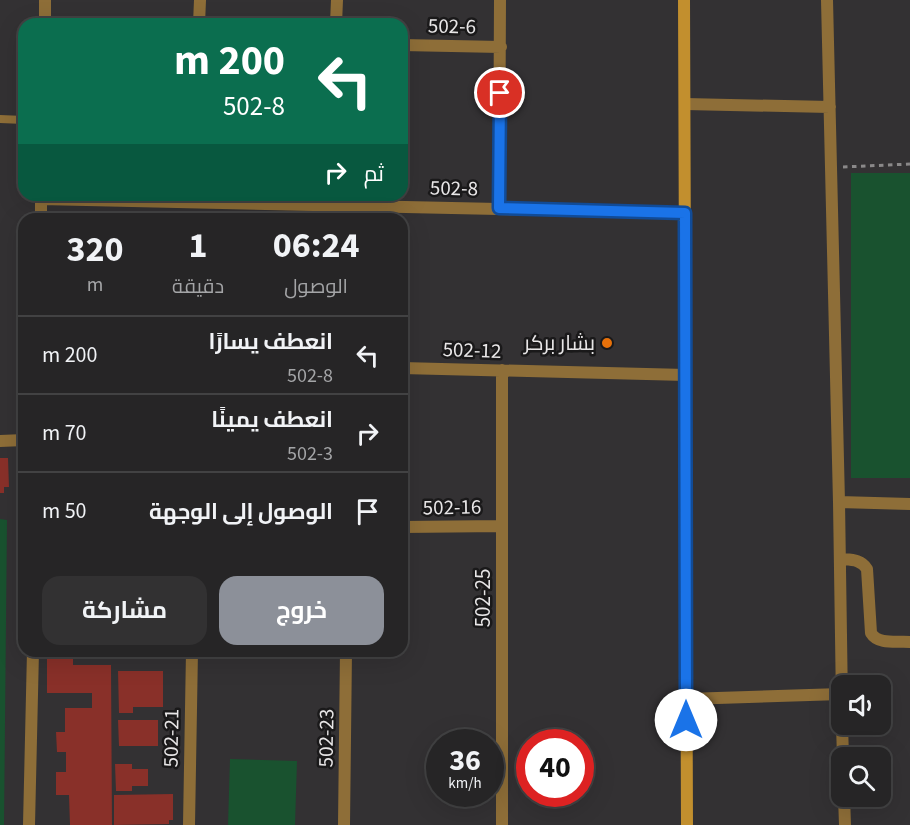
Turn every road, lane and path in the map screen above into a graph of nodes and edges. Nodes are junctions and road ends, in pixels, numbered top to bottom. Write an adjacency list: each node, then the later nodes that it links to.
1 (45, 0): 7 (street)
2 (200, 0): 8 (street)
3 (337, 0): 9 (street)
4 (500, 0): 11 (street)
5 (684, 0): 12 (street)
6 (827, 0): 13 (street)
7 (45, 18)
8 (199, 18)
9 (336, 18)
10 (408, 45): 11 (street, 502-6)
11 (501, 47): 20 (street)
12 (685, 104): 13 (street); 22 (street)
13 (830, 107): 17 (street)
14 (0, 119): 15 (lane)
15 (18, 120)
16 (910, 164): 17 (path)
17 (831, 168): 28 (street)
18 (189, 201): 19 (street, 502-8)
19 (337, 205): 20 (street, 502-8); 21 (street)
20 (499, 208): 22 (street, 502-8)
21 (336, 213)
22 (685, 213): 25 (street)
23 (408, 368): 24 (street, 502-12)
24 (502, 370): 25 (street, 502-12); 30 (street, 502-25)
25 (686, 375): 39 (street)
26 (18, 440): 27 (street)
27 (0, 441)
28 (839, 502): 29 (street); 32 (street)
29 (910, 504)
30 (502, 526): 31 (street, 502-16); 44 (street, 502-25)
31 (408, 527)
32 (840, 559): 33 (street); 37 (street)
33 (910, 642)
34 (33, 657): 41 (street)
35 (192, 657): 42 (street, 502-21)
36 (346, 657): 43 (street, 502-23)
37 (841, 675)
38 (831, 694): 39 (street)
39 (686, 699): 45 (street)
40 (844, 807): 46 (street)
41 (29, 825)
42 (189, 825)
43 (344, 825)
44 (502, 825)
45 (687, 825)
46 (845, 825)

